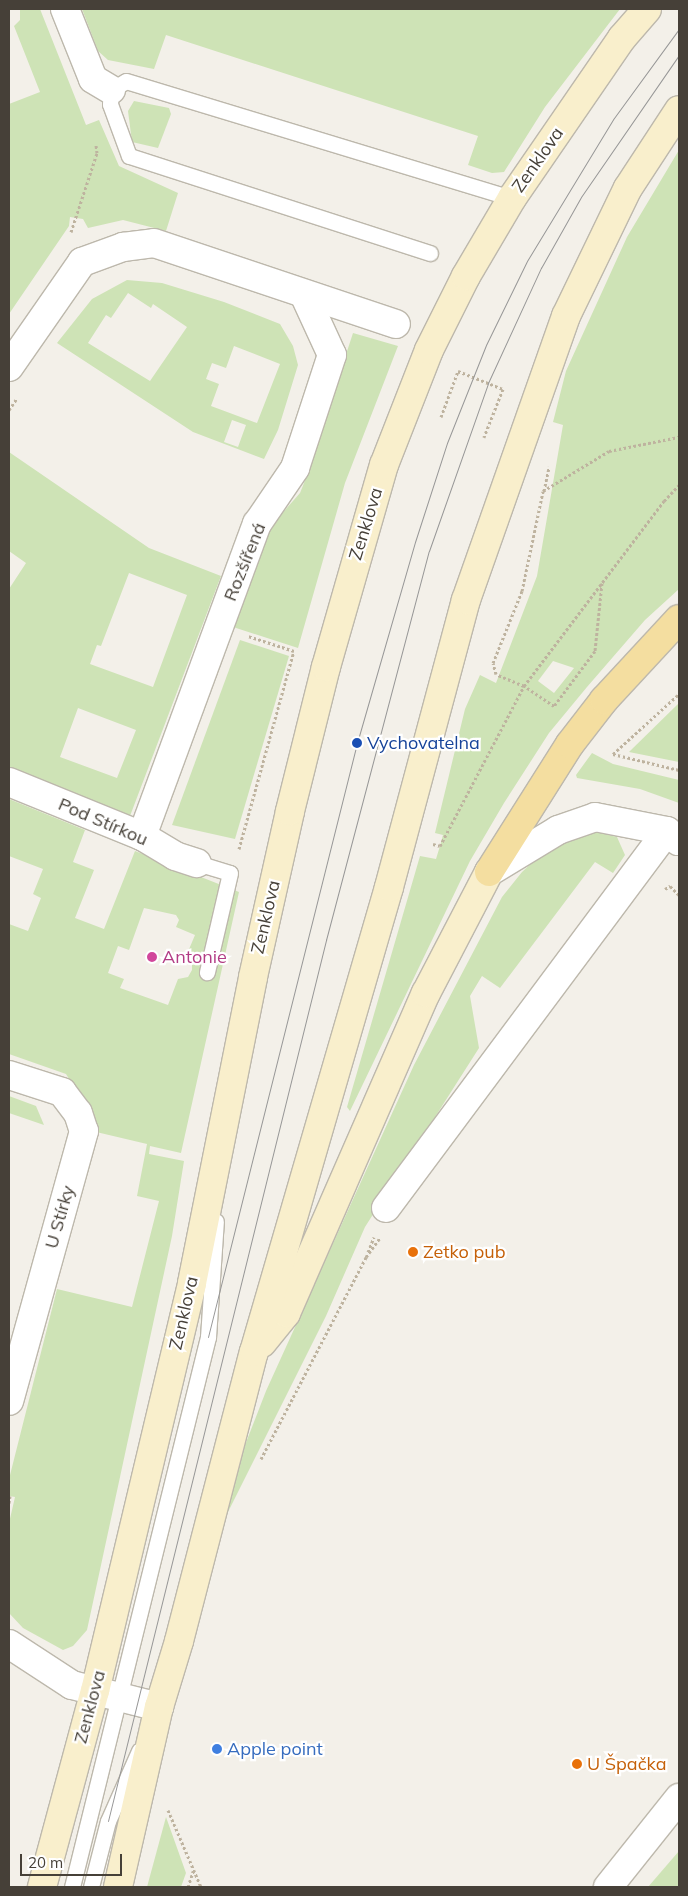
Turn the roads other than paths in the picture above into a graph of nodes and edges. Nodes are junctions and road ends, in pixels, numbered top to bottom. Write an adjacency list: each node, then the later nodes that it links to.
1 (65, 9): 3 (street)
2 (648, 9): 5 (main road, Zenklova)
3 (111, 90): 5 (lane); 6 (lane)
4 (679, 110): 19 (main road)
5 (512, 198): 22 (main road, Zenklova)
6 (430, 253)
7 (304, 294): 8 (street); 9 (street); 12 (street, Rozšířená)
8 (396, 324)
9 (9, 367)
10 (679, 620): 15 (main road)
11 (9, 782): 12 (street, Pod Stírkou)
12 (142, 836): 14 (street, Pod Stírkou)
13 (673, 837): 15 (street); 18 (street)
14 (197, 863): 16 (lane)
15 (489, 872): 19 (main road)
16 (207, 972)
17 (9, 1075): 20 (street, U Stírky)
18 (386, 1219)
19 (254, 1352): 23 (main road)
20 (9, 1401)
21 (9, 1644): 22 (street)
22 (107, 1694): 23 (street); 25 (main road, Zenklova); 26 (lane)
23 (159, 1707): 27 (lane); 28 (main road)
24 (679, 1798): 29 (street)
25 (42, 1887)
26 (72, 1887)
27 (91, 1887)
28 (118, 1887)
29 (608, 1887)

